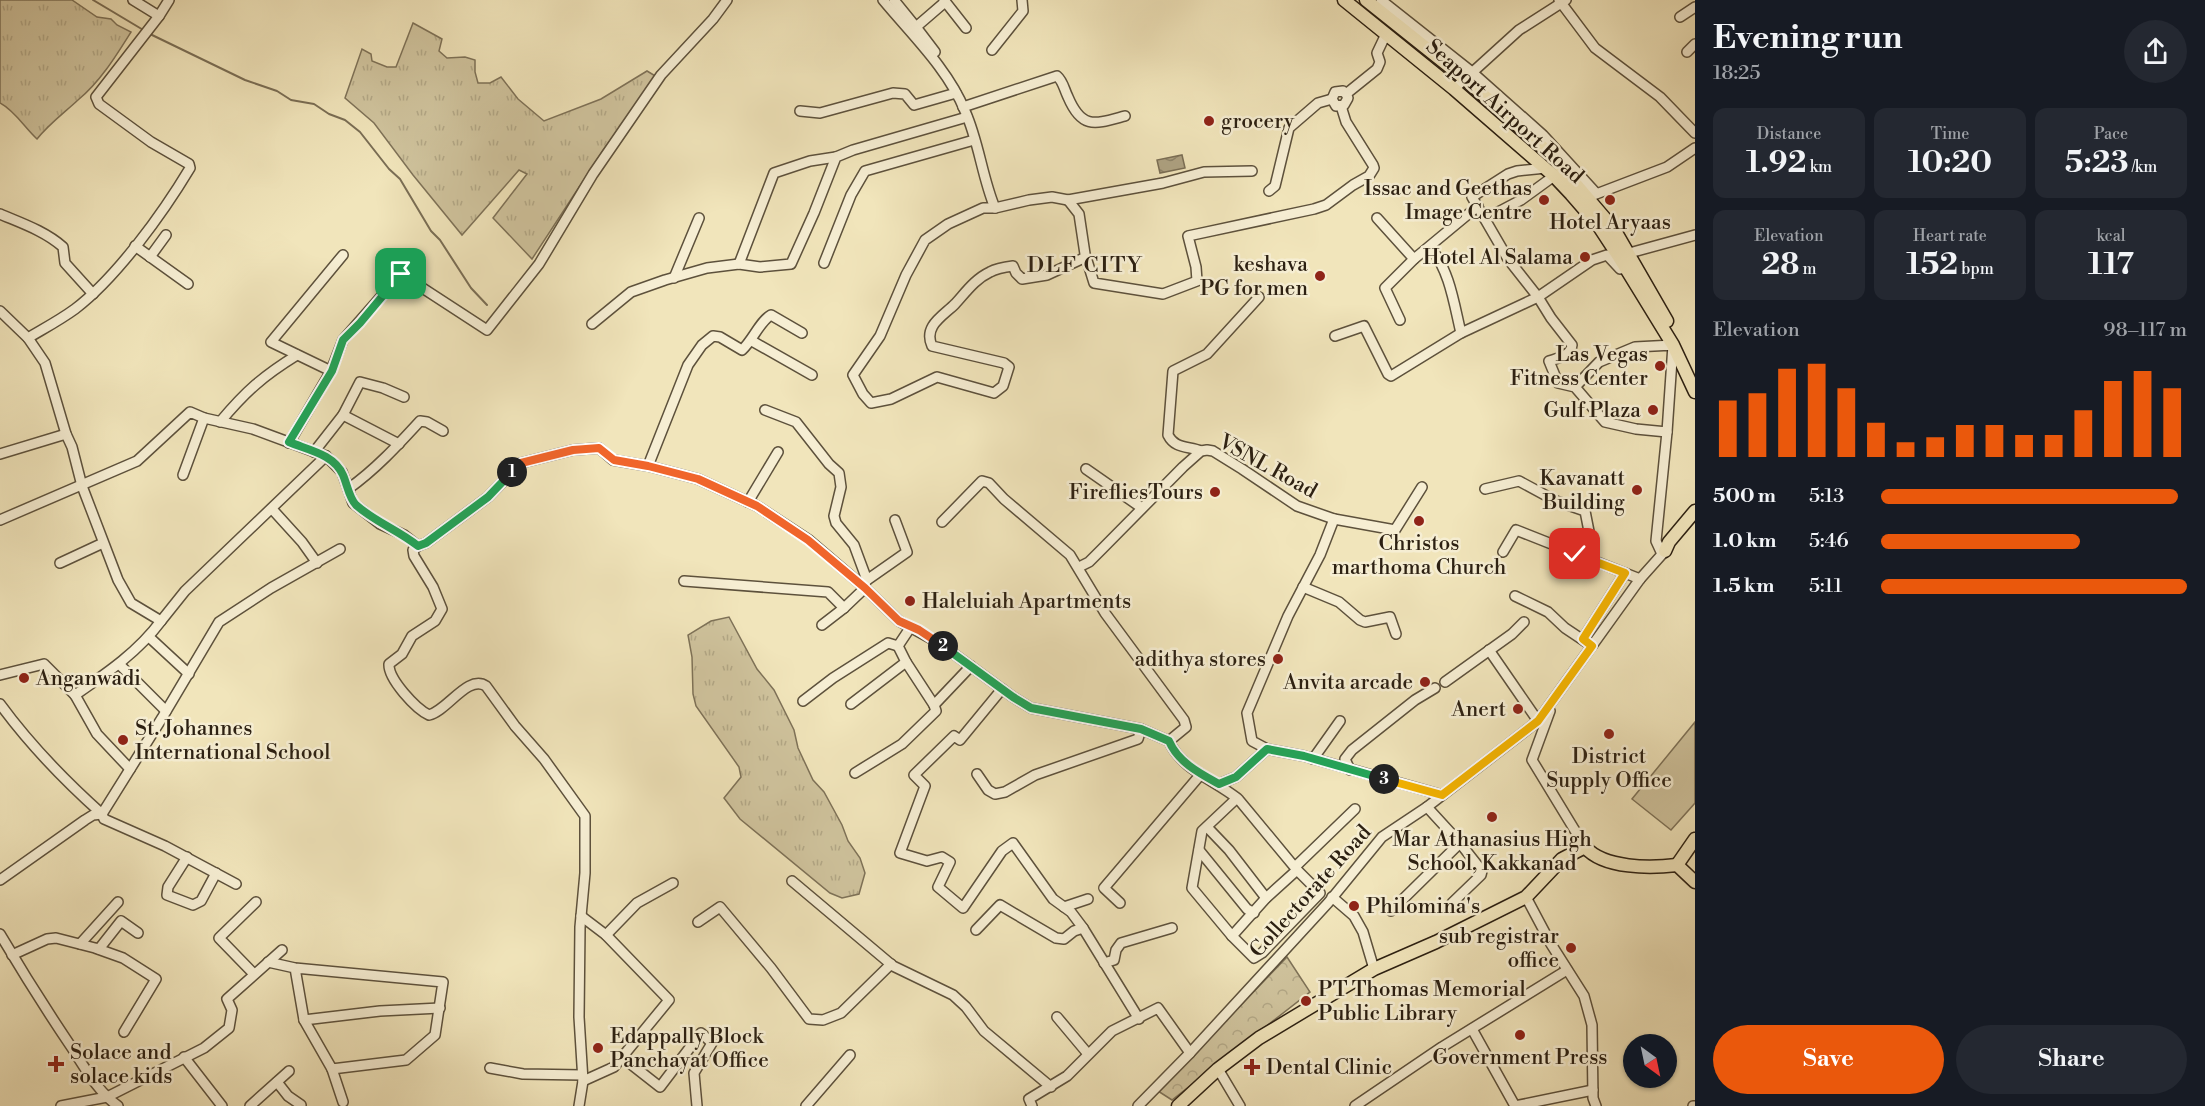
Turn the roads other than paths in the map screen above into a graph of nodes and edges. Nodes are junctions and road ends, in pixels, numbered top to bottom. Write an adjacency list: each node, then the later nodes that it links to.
1 (133, 0): 14 (street)
2 (169, 0): 14 (street)
3 (727, 0): 75 (street)
4 (883, 0): 25 (street)
5 (894, 0): 16 (street)
6 (1022, 0): 20 (street)
7 (1344, 0): 12 (main road, Seaport Airport Road)
8 (1366, 0): 23 (main road, Seaport Airport Road)
9 (1380, 0): 23 (street)
10 (945, 1): 16 (street); 17 (street)
11 (1563, 1): 23 (street); 33 (street)
12 (1356, 5): 18 (main road, Seaport Airport Road)
13 (1694, 10): 15 (street)
14 (159, 16): 50 (street)
15 (1680, 17)
16 (916, 27): 21 (street)
17 (966, 28)
18 (1386, 34): 24 (main road, Seaport Airport Road); 26 (street)
19 (1695, 44): 22 (street)
20 (992, 50)
21 (935, 52)
22 (1687, 52)
23 (1468, 76): 24 (street); 40 (main road, Seaport Airport Road)
24 (1454, 89): 38 (main road, Seaport Airport Road)
25 (956, 93): 29 (street); 30 (street)
26 (1346, 94): 27 (street); 28 (street)
27 (1332, 99): 28 (street); 39 (street)
28 (1341, 106): 55 (street)
29 (963, 107): 31 (street); 32 (street)
30 (800, 111)
31 (1125, 116)
32 (967, 117): 34 (street); 36 (street)
33 (1695, 133)
34 (974, 140): 43 (street); 57 (street)
35 (1695, 148): 40 (street)
36 (836, 157): 58 (street); 58 (street)
37 (1252, 171): 41 (street)
38 (1550, 172): 42 (street); 47 (street); 53 (main road, Seaport Airport Road)
39 (1269, 191)
40 (1592, 195): 53 (main road, Seaport Airport Road)
41 (1068, 200): 43 (street); 55 (street)
42 (1478, 206): 47 (street); 51 (street)
43 (996, 208): 55 (street)
44 (0, 214): 62 (street)
45 (1377, 218): 56 (street)
46 (699, 219): 59 (street)
47 (1485, 219): 64 (street)
48 (165, 235): 54 (street)
49 (1695, 235): 53 (street)
50 (135, 246): 54 (street); 62 (street)
51 (1430, 247): 56 (street); 69 (street)
52 (343, 255): 74 (street)
53 (1624, 255): 60 (main road, Seaport Airport Road); 77 (main road, Seaport Airport Road)
54 (150, 257): 61 (street)
55 (1086, 257)
56 (1414, 259): 66 (street)
57 (824, 263)
58 (739, 264): 59 (street)
59 (674, 278): 67 (street)
60 (1635, 283): 64 (street); 73 (main road, Seaport Airport Road)
61 (188, 284)
62 (93, 294): 71 (street)
63 (1260, 297): 90 (street)
64 (1538, 297): 69 (street); 78 (street)
65 (0, 311): 71 (street)
66 (1400, 320)
67 (592, 324)
68 (802, 333): 72 (street)
69 (1461, 333): 70 (street)
70 (1335, 336)
71 (28, 338): 87 (street)
72 (752, 341): 76 (street); 95 (street)
73 (1672, 345): 78 (street); 79 (main road, Seaport Airport Road); 86 (street)
74 (297, 355): 75 (street); 84 (street)
75 (332, 371): 88 (street)
76 (812, 375)
77 (1695, 375)
78 (1575, 387): 86 (street)
79 (1695, 392)
80 (404, 397): 82 (street)
81 (765, 410): 123 (street)
82 (343, 415): 89 (street); 91 (street)
83 (204, 418): 84 (street); 97 (street); 98 (street)
84 (220, 422): 88 (street)
85 (443, 431): 89 (street)
86 (1667, 432): 115 (street)
87 (66, 434): 93 (street); 98 (street)
88 (289, 442): 91 (street)
89 (399, 444): 100 (street)
90 (1201, 451): 103 (street, VSNL Road); 107 (street, VSNL Road)
91 (314, 452): 94 (street)
92 (778, 452): 102 (street)
93 (0, 454)
94 (326, 456): 100 (street); 104 (street)
95 (648, 466): 102 (street); 112 (street)
96 (1086, 469): 103 (street)
97 (183, 476)
98 (82, 486): 108 (street); 111 (street)
99 (1422, 487): 107 (street)
100 (348, 489): 112 (street)
101 (1485, 489): 117 (street)
102 (748, 502): 123 (street)
103 (1142, 508): 119 (street, VSNL Road)
104 (272, 509): 116 (street); 127 (street)
105 (1695, 511): 115 (main road, Collectorate Road)
106 (1695, 518): 115 (main road)
107 (1334, 519): 124 (street, VSNL Road)
108 (0, 520)
109 (895, 520): 123 (street)
110 (942, 522): 119 (street)
111 (103, 543): 118 (street); 127 (street)
112 (418, 546): 194 (street)
113 (340, 549): 116 (street)
114 (1503, 552): 117 (street)
115 (1662, 552): 121 (street, Collectorate Road)
116 (317, 562): 140 (street)
117 (1595, 562): 120 (street)
118 (60, 563)
119 (1079, 567): 155 (street)
120 (1625, 573): 121 (street); 133 (street)
121 (1640, 579): 135 (street, Collectorate Road)
122 (684, 581): 126 (street)
123 (865, 585): 126 (street); 130 (street)
124 (1303, 587): 131 (street); 156 (street, VSNL Road)
125 (1515, 596): 133 (street)
126 (844, 608): 129 (street)
127 (161, 621): 132 (street)
128 (1524, 622): 136 (street)
129 (822, 625)
130 (910, 628): 134 (street); 139 (street)
131 (1396, 634)
132 (149, 637): 138 (street); 140 (street)
133 (1583, 639): 135 (street)
134 (898, 646): 137 (street); 146 (street)
135 (1592, 646): 147 (street, Collectorate Road)
136 (1489, 650): 142 (street); 153 (street)
137 (906, 662): 149 (street); 150 (street)
138 (119, 664): 145 (street); 151 (street)
139 (971, 666): 144 (street); 150 (street)
140 (189, 674): 151 (street)
141 (0, 675): 145 (street)
142 (1445, 682)
143 (1435, 687): 159 (street)
144 (1002, 689): 154 (street); 191 (street)
145 (75, 695): 158 (street)
146 (803, 701)
147 (1552, 703): 153 (street, Collectorate Road); 172 (street)
148 (0, 704): 168 (street)
149 (850, 704)
150 (934, 705): 160 (street)
151 (166, 711): 158 (street)
152 (1341, 721): 157 (street)
153 (1538, 721): 164 (street, Collectorate Road)
154 (1141, 729): 155 (street); 161 (street)
155 (1169, 741): 162 (street)
156 (1267, 749): 157 (street); 163 (street)
157 (1313, 759): 159 (street)
158 (130, 769): 168 (street)
159 (1350, 770): 164 (street)
160 (855, 773)
161 (977, 774)
162 (1201, 774): 163 (street); 189 (street)
163 (1219, 784): 165 (street)
164 (1442, 795): 166 (street, Collectorate Road)
165 (1237, 798): 169 (street); 176 (street)
166 (1427, 807): 171 (street); 183 (street, Collectorate Road)
167 (1355, 809): 176 (street)
168 (102, 814): 174 (street); 178 (street)
169 (1207, 827): 173 (street); 185 (street)
170 (1695, 839): 175 (main road)
171 (1460, 843): 190 (street); 192 (street)
172 (1585, 847): 175 (main road); 184 (main road)
173 (1199, 850): 193 (street); 202 (street)
174 (186, 857): 177 (street); 177 (street)
175 (1677, 865): 180 (main road)
176 (1296, 868): 185 (street); 202 (street)
177 (216, 873): 182 (street)
178 (0, 880)
179 (792, 881): 209 (street)
180 (1695, 882)
181 (673, 883): 201 (street)
182 (236, 884)
183 (1332, 897): 211 (street); 220 (street, Collectorate Road)
184 (1526, 897): 211 (main road); 212 (street)
185 (1266, 898): 193 (street)
186 (1088, 899): 191 (street)
187 (118, 902): 203 (street)
188 (256, 902): 213 (street)
189 (1120, 903)
190 (1452, 903)
191 (1064, 907): 196 (street)
192 (1391, 911)
193 (1254, 913): 202 (street)
194 (581, 916): 201 (street); 229 (street)
195 (698, 922): 209 (street)
196 (1083, 928): 198 (street); 208 (street)
197 (1172, 928): 208 (street)
198 (976, 930)
199 (138, 933): 204 (street)
200 (0, 934): 206 (street)
201 (606, 934): 224 (street)
202 (1232, 936)
203 (80, 944): 204 (street); 206 (street)
204 (99, 949): 219 (street)
205 (282, 950): 207 (street)
206 (12, 955): 233 (street)
207 (268, 962): 210 (street); 213 (street)
208 (1104, 963): 216 (street)
209 (891, 964): 231 (street)
210 (295, 968): 214 (street); 217 (street)
211 (1374, 969): 227 (main road)
212 (1567, 970): 218 (street); 232 (street)
213 (254, 974): 223 (street)
214 (440, 1008): 217 (street); 226 (street)
215 (1057, 1017): 221 (street)
216 (1139, 1019): 220 (street); 221 (street)
217 (304, 1020): 226 (street)
218 (1472, 1029): 232 (street); 247 (street)
219 (124, 1032)
220 (1190, 1053): 244 (street, Collectorate Road)
221 (1088, 1054): 231 (street)
222 (850, 1055): 242 (street)
223 (184, 1058): 233 (street); 238 (street)
224 (623, 1058): 229 (street); 241 (street)
225 (490, 1068): 229 (street)
226 (332, 1069): 234 (street)
227 (1218, 1069): 245 (main road); 246 (street)
228 (289, 1071): 230 (street)
229 (583, 1078): 240 (street)
230 (277, 1082): 235 (street); 239 (street)
231 (1051, 1087): 243 (street)
232 (1593, 1090): 248 (street)
233 (106, 1097): 236 (street); 237 (street)
234 (343, 1102)
235 (301, 1105)
236 (61, 1106)
237 (118, 1106)
238 (222, 1106)
239 (250, 1106)
240 (579, 1106)
241 (697, 1106)
242 (806, 1106)
243 (1032, 1106)
244 (1138, 1106)
245 (1178, 1106)
246 (1240, 1106)
247 (1355, 1106)
248 (1596, 1106)

